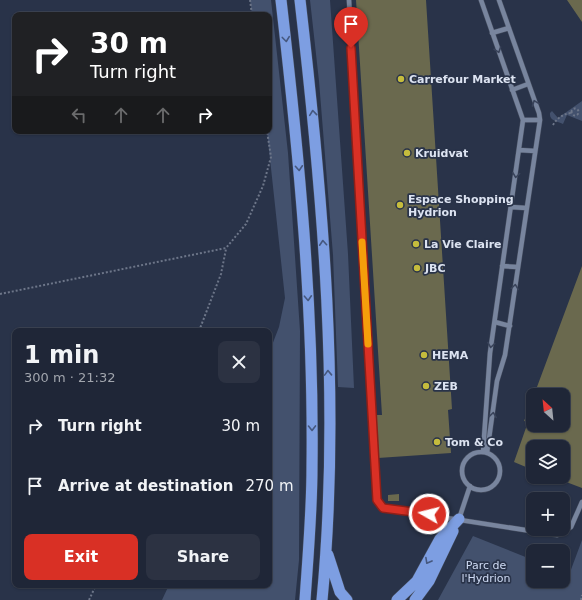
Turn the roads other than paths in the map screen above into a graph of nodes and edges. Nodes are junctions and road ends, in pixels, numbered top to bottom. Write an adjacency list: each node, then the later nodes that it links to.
1 (281, 0): 25 (highway, one-way to 25)
2 (300, 0): 24 (highway, one-way to 2)
3 (349, 0): 23 (lane)
4 (481, 0): 7 (lane)
5 (499, 0): 6 (lane)
6 (509, 28): 7 (lane); 8 (lane)
7 (492, 33): 9 (lane, one-way to 9)
8 (528, 84): 9 (lane); 11 (lane, one-way to 8)
9 (512, 90): 10 (lane)
10 (523, 120): 11 (lane); 12 (lane)
11 (540, 120): 13 (lane)
12 (519, 150): 13 (lane); 14 (lane, one-way to 14)
13 (535, 151): 15 (lane)
14 (511, 207): 15 (lane); 16 (lane)
15 (526, 208): 17 (lane)
16 (502, 266): 17 (lane); 18 (lane)
17 (517, 267): 19 (lane, one-way to 17)
18 (494, 322): 19 (lane); 20 (lane, one-way to 20)
19 (510, 326): 20 (lane, one-way to 19)
20 (485, 453): 21 (lane); 21 (lane)
21 (470, 486): 23 (lane)
22 (582, 502): 23 (lane)
23 (459, 518): 28 (highway, one-way to 28); 29 (highway)
24 (326, 551): 26 (highway); 27 (highway)
25 (305, 600)
26 (322, 600)
27 (347, 600)
28 (397, 600)
29 (415, 600)

